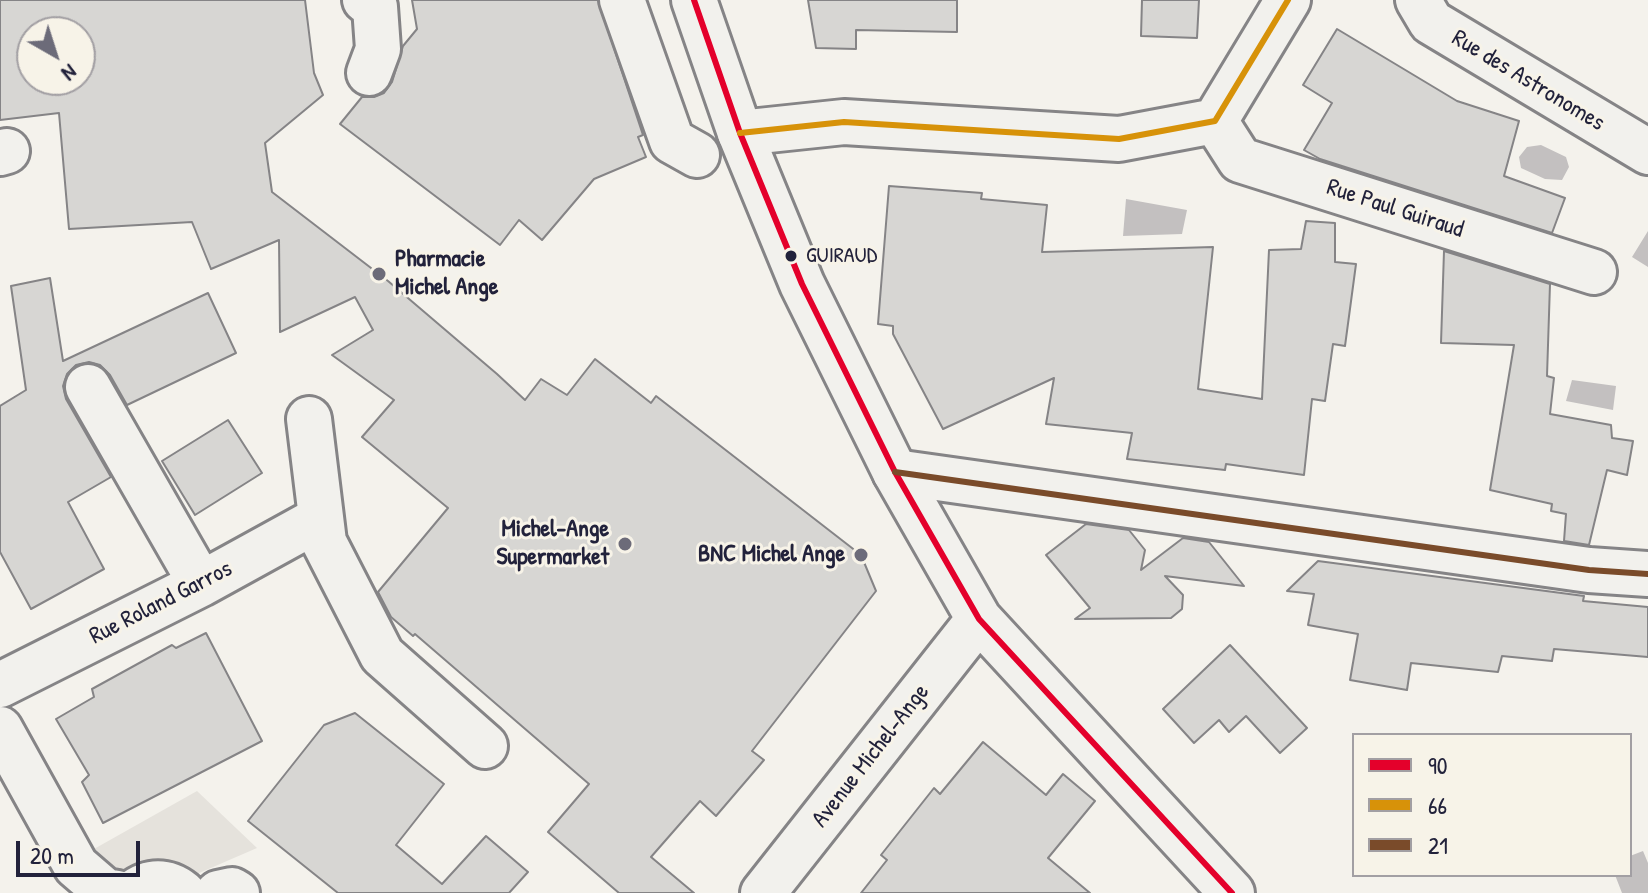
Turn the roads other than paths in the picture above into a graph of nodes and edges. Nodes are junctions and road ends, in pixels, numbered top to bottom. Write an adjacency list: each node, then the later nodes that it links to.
1 (365, 0): 6 (street)
2 (694, 0): 8 (street)
3 (1288, 0): 7 (street)
4 (1418, 0): 10 (street, Rue des Astronomes)
5 (616, 7): 9 (street)
6 (369, 73)
7 (1215, 121): 8 (street); 11 (street, Rue Paul Guiraud)
8 (740, 133): 14 (street)
9 (670, 136)
10 (1648, 152)
11 (1594, 272)
12 (88, 387): 17 (street)
13 (309, 419): 15 (street)
14 (895, 472): 16 (street); 18 (street)
15 (321, 518): 17 (street, Rue Roland Garros); 21 (street)
16 (1648, 574)
17 (201, 584): 19 (street, Rue Roland Garros)
18 (979, 619): 22 (street); 28 (street, Avenue Michel-Ange)
19 (0, 685)
20 (0, 729): 23 (street)
21 (485, 746)
22 (1220, 888)
23 (117, 893)
24 (133, 893): 25 (street)
25 (183, 893)
26 (218, 893): 27 (street)
27 (237, 893)
28 (763, 893)

